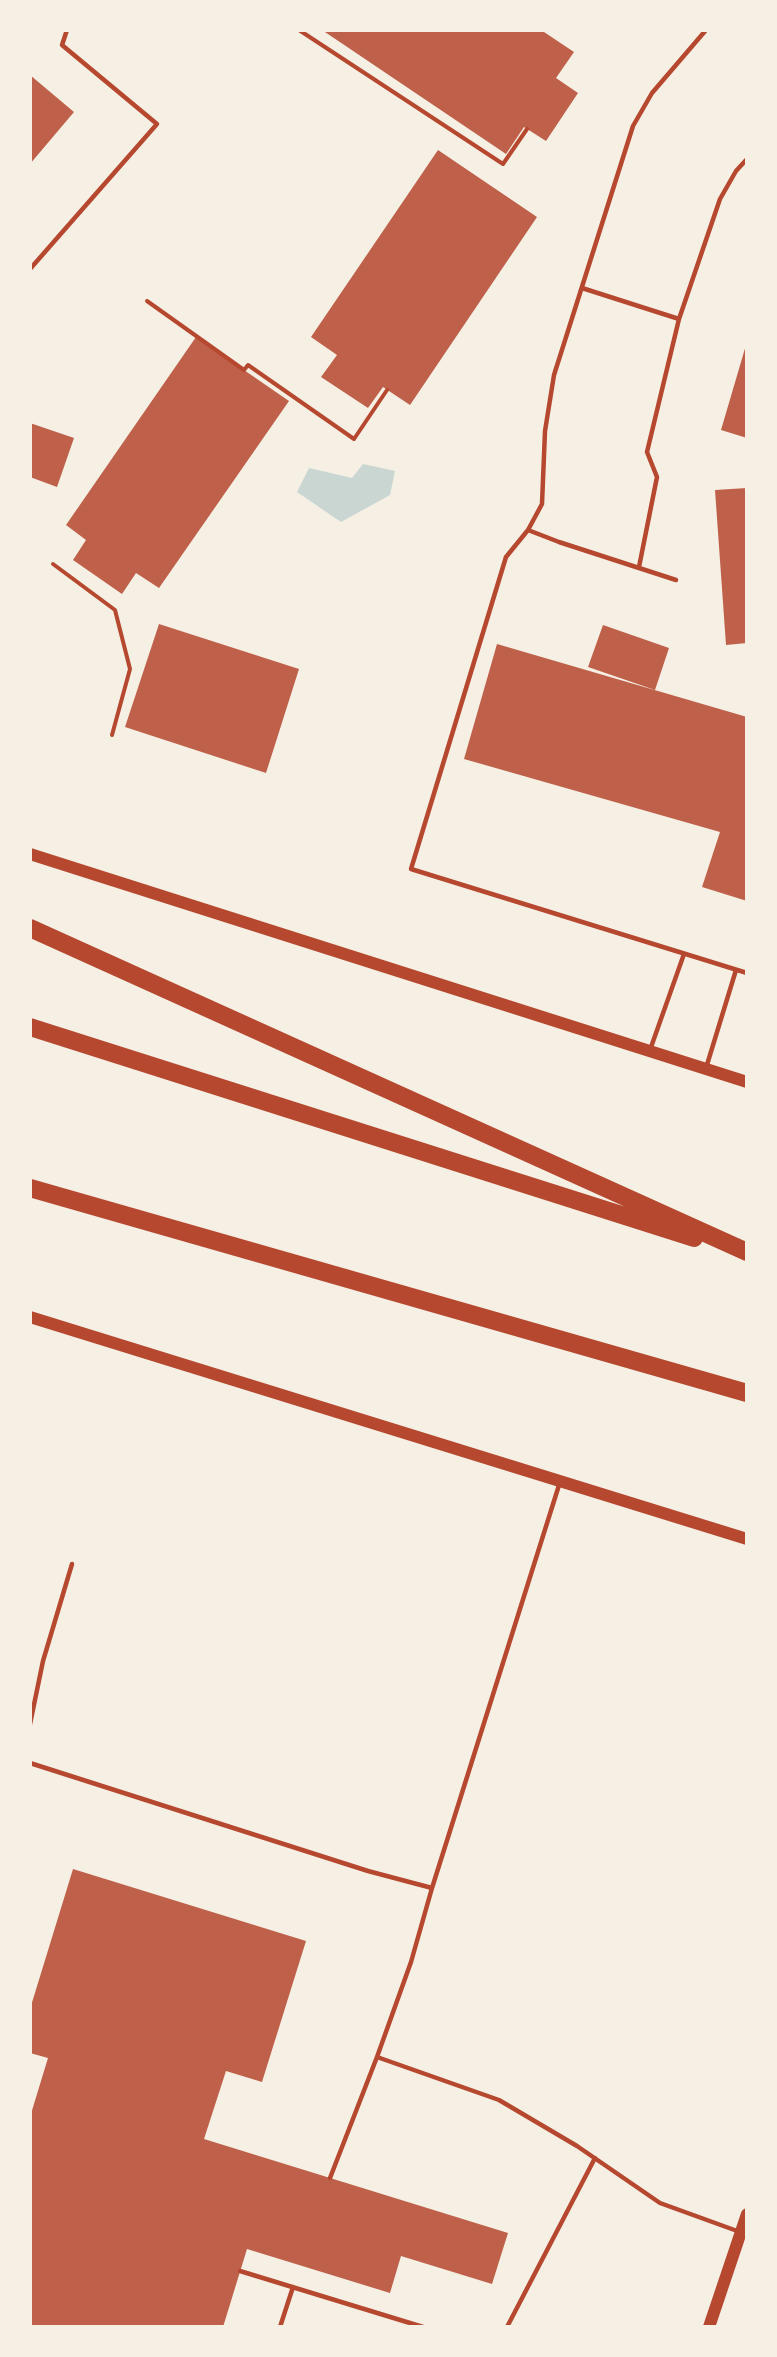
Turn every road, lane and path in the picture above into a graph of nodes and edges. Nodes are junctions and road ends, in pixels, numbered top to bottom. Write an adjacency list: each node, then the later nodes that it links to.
1 (67, 30): 6 (lane)
2 (299, 30): 4 (path)
3 (706, 30): 7 (lane)
4 (527, 129)
5 (747, 159): 9 (lane)
6 (30, 269)
7 (582, 288): 9 (lane); 11 (lane)
8 (147, 301): 10 (path)
9 (679, 319): 13 (lane)
10 (387, 390)
11 (528, 530): 13 (lane); 18 (lane)
12 (53, 564): 15 (path)
13 (639, 567): 14 (lane)
14 (676, 580)
15 (112, 735)
16 (30, 854): 22 (main road)
17 (30, 928): 26 (highway)
18 (684, 954): 19 (lane); 22 (lane)
19 (736, 970): 20 (lane); 23 (lane)
20 (747, 973)
21 (30, 1027): 26 (highway)
22 (650, 1050): 23 (main road)
23 (706, 1068): 24 (main road)
24 (747, 1082)
25 (30, 1188): 28 (highway)
26 (747, 1253)
27 (30, 1317): 29 (main road)
28 (747, 1393)
29 (560, 1482): 30 (main road); 34 (lane)
30 (747, 1539)
31 (72, 1564): 32 (lane)
32 (30, 1724)
33 (30, 1763): 34 (lane)
34 (432, 1888): 35 (lane)
35 (378, 2057): 36 (lane); 37 (lane)
36 (595, 2158): 39 (lane); 44 (lane)
37 (330, 2178)
38 (747, 2214): 39 (main road)
39 (745, 2233): 45 (main road)
40 (240, 2271): 41 (lane)
41 (293, 2287): 42 (lane); 43 (lane)
42 (280, 2327)
43 (423, 2327)
44 (507, 2327)
45 (709, 2327)

